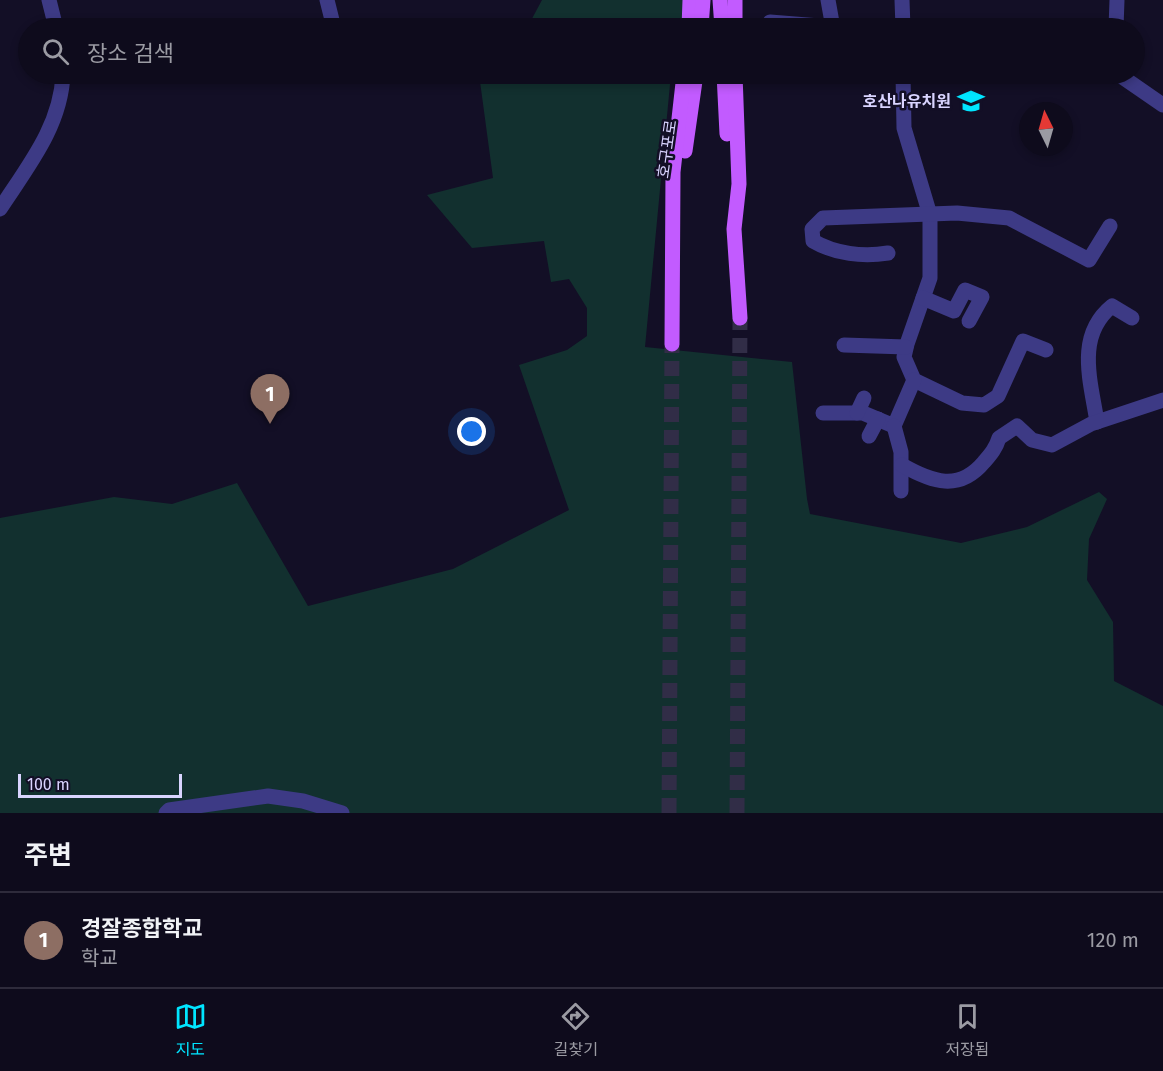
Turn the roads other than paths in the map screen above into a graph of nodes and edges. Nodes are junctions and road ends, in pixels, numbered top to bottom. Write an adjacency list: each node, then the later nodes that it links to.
1 (49, 0): 10 (street)
2 (327, 0): 11 (street)
3 (690, 0): 12 (main road)
4 (703, 0): 13 (main road)
5 (720, 0): 14 (main road)
6 (735, 0): 15 (main road)
7 (828, 0): 16 (street)
8 (902, 0): 17 (street)
9 (1118, 0): 18 (street)
10 (54, 18)
11 (332, 18)
12 (689, 18)
13 (702, 18)
14 (721, 18)
15 (735, 18)
16 (831, 18)
17 (901, 18)
18 (1117, 18)
19 (63, 84): 27 (street)
20 (683, 84): 31 (main road, 호구포로)
21 (695, 84): 31 (main road, 호구포로)
22 (725, 84): 30 (main road)
23 (735, 84): 30 (main road)
24 (903, 84): 28 (street)
25 (1133, 84): 26 (street)
26 (1163, 105)
27 (0, 209)
28 (930, 215): 29 (street); 32 (street); 33 (street)
29 (1110, 226)
30 (735, 230): 34 (main road)
31 (673, 231): 37 (main road, 호구포로)
32 (888, 253)
33 (923, 297): 36 (street); 39 (street)
34 (741, 318)
35 (1132, 318): 47 (street)
36 (969, 321)
37 (672, 344)
38 (844, 345): 39 (street)
39 (906, 346): 41 (street)
40 (1046, 350): 41 (street)
41 (914, 380): 48 (street)
42 (864, 398): 45 (street)
43 (1163, 400): 47 (street)
44 (823, 413): 45 (street)
45 (857, 413): 46 (street)
46 (878, 419): 48 (street); 49 (street)
47 (1097, 422): 50 (street)
48 (894, 426): 50 (street)
49 (869, 436)
50 (902, 465): 51 (street)
51 (902, 491)
52 (166, 813): 53 (street)
53 (342, 813)

